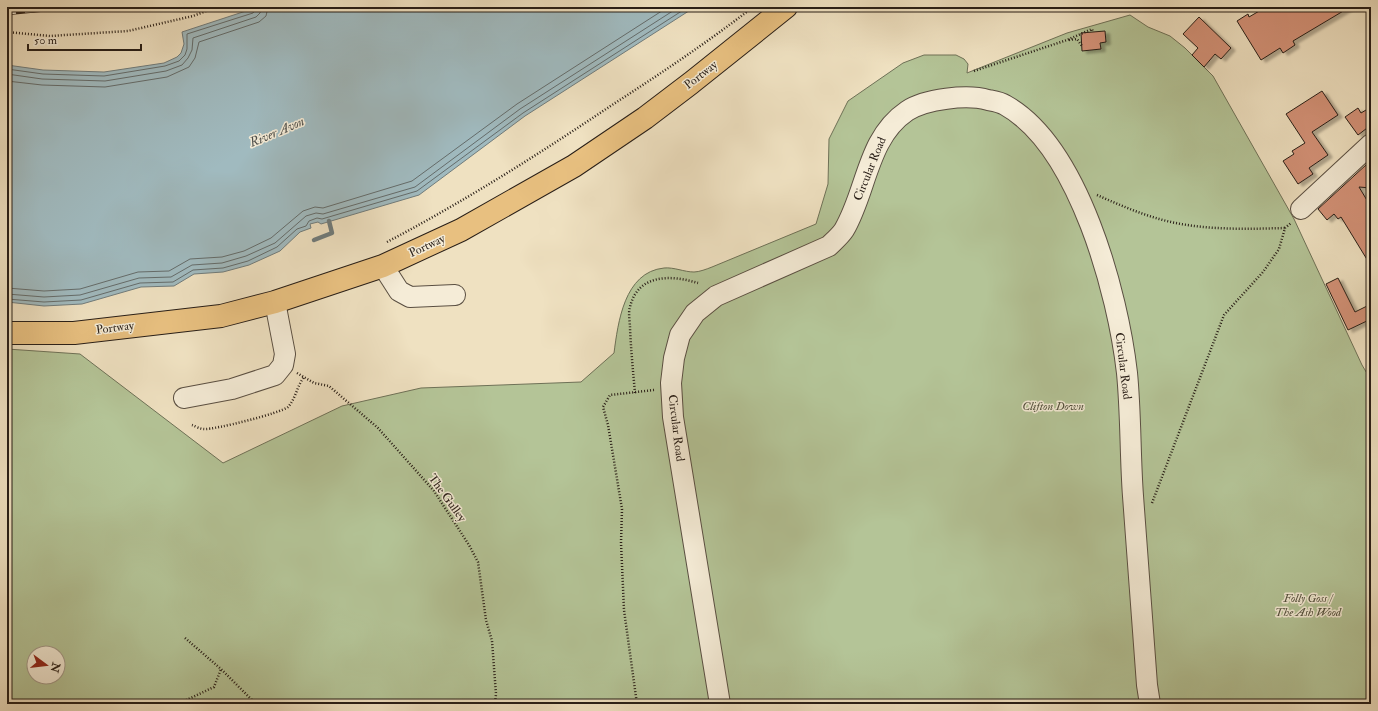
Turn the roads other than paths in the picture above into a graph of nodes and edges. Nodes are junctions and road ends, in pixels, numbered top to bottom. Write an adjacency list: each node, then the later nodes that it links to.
1 (786, 7): 4 (highway, Portway)
2 (1371, 144): 3 (street)
3 (1300, 208)
4 (382, 256): 5 (street); 6 (highway, Portway)
5 (455, 295)
6 (275, 302): 7 (highway, Portway); 8 (street)
7 (7, 333)
8 (184, 398)
9 (720, 704): 10 (street, Circular Road)
10 (1150, 704)

